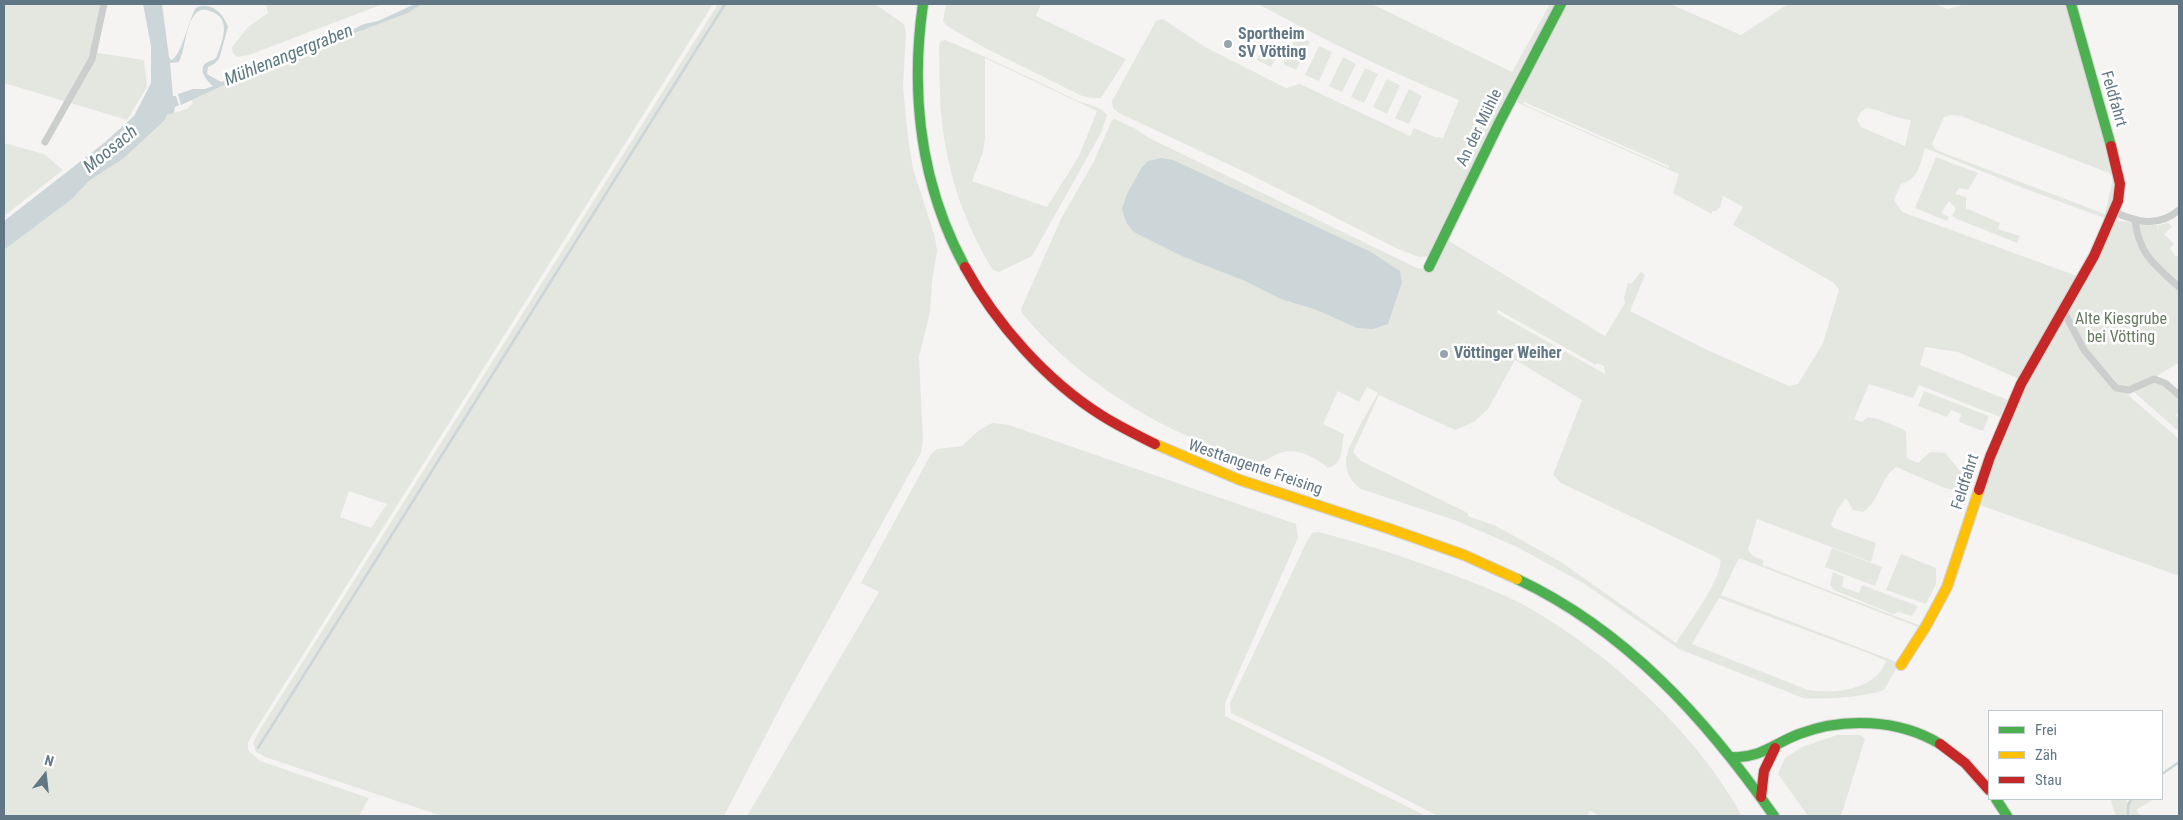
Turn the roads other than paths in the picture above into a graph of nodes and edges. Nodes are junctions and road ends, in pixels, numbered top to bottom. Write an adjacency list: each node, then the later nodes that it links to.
1 (104, 4): 5 (street)
2 (923, 4): 15 (main road, Westtangente Freising)
3 (1561, 4): 9 (main road, An der Mühle)
4 (2071, 4): 7 (main road, Feldfahrt)
5 (45, 142)
6 (2179, 210): 8 (street)
7 (2114, 212): 8 (street); 11 (main road, Feldfahrt)
8 (2135, 221): 10 (street)
9 (1429, 267)
10 (2179, 287)
11 (2063, 310): 12 (street); 13 (main road, Feldfahrt)
12 (2179, 395)
13 (1901, 665)
14 (1776, 746): 15 (main road); 16 (main road); 17 (main road)
15 (1732, 757): 17 (main road, Westtangente Freising)
16 (1988, 789)
17 (1762, 798): 19 (main road, Westtangente Freising)
18 (1997, 800): 20 (main road)
19 (1774, 816)
20 (2007, 816)

